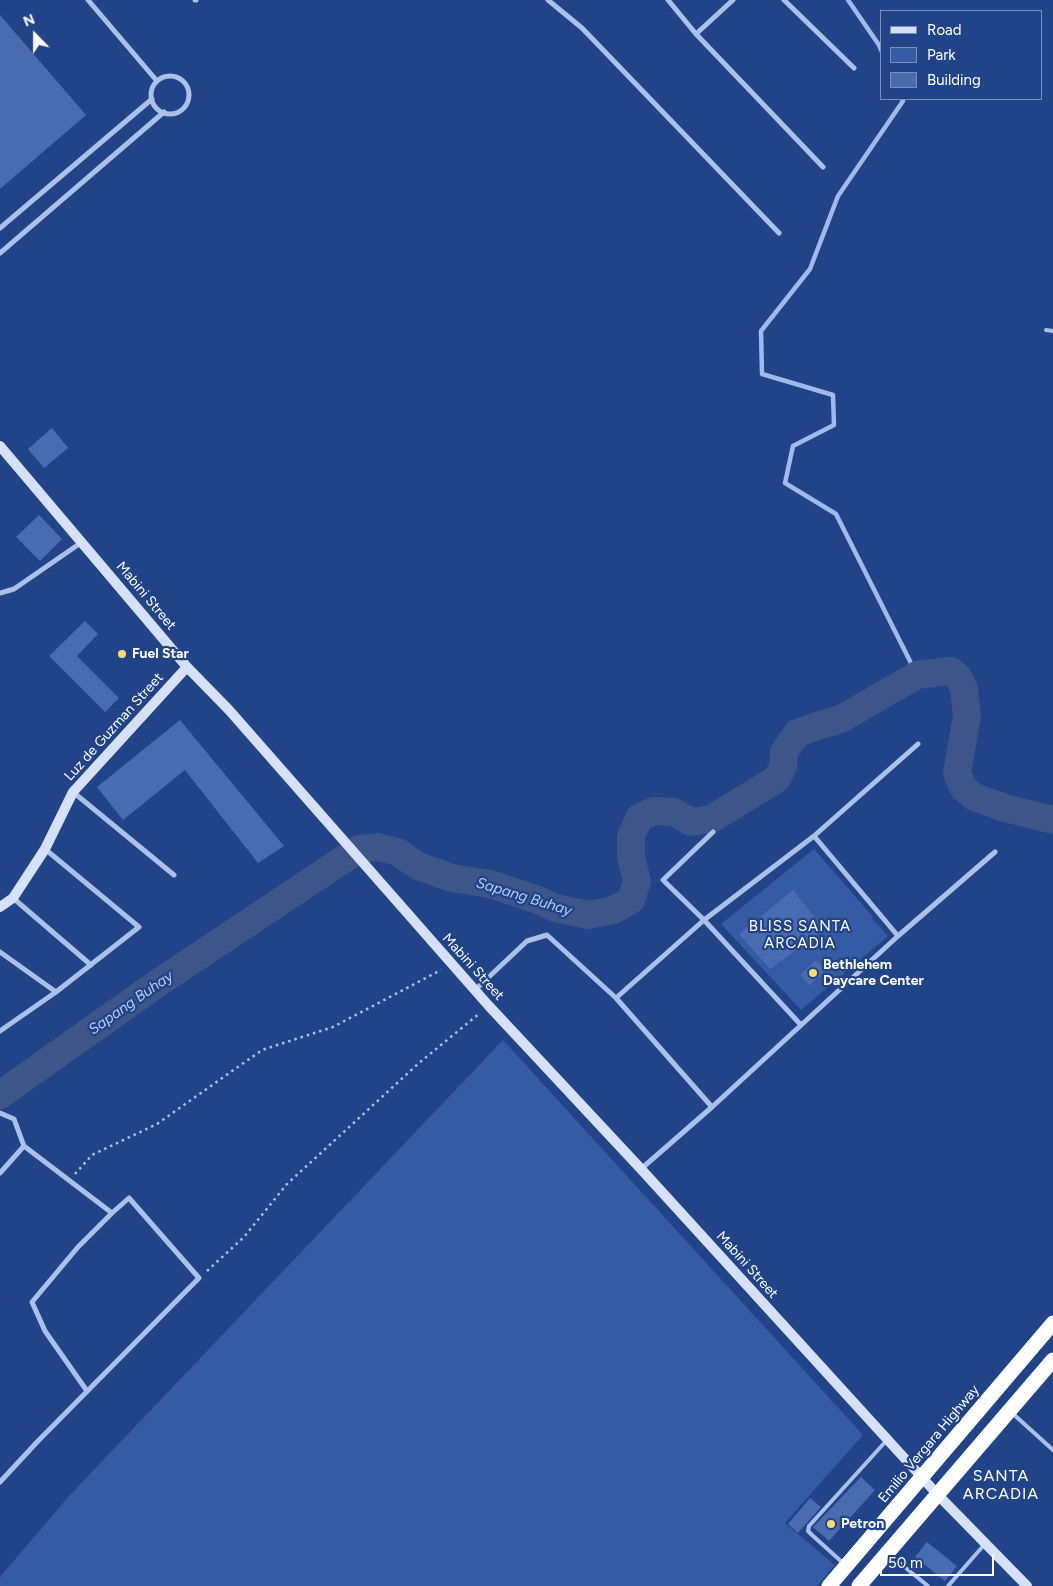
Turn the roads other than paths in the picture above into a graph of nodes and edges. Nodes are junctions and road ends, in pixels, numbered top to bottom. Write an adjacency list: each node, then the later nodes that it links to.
1 (88, 0): 8 (street)
2 (548, 0): 13 (street)
3 (668, 0): 6 (street)
4 (733, 0): 6 (street)
5 (784, 0): 7 (street)
6 (696, 34): 11 (street)
7 (854, 68)
8 (157, 81): 9 (street); 10 (street)
9 (152, 99): 10 (street); 12 (street)
10 (164, 112): 14 (street)
11 (823, 167)
12 (0, 228)
13 (779, 233)
14 (0, 252)
15 (1046, 330): 16 (lane)
16 (1053, 330)
17 (0, 446): 18 (main road, Mabini Street)
18 (82, 542): 19 (street); 20 (main road, Mabini Street)
19 (0, 593)
20 (187, 667): 22 (main road, Luz de Guzman Street); 34 (main road, Mabini Street)
21 (918, 744): 24 (street)
22 (73, 792): 25 (main road, Luz de Guzman Street); 27 (street)
23 (713, 832): 30 (street)
24 (814, 836): 30 (street); 31 (street)
25 (44, 849): 28 (main road, Luz de Guzman Street); 33 (street)
26 (995, 852): 31 (street)
27 (174, 875)
28 (13, 898): 29 (main road, Luz de Guzman Street); 33 (street)
29 (0, 907)
30 (704, 920): 36 (street); 37 (street)
31 (898, 936): 37 (street)
32 (0, 952): 35 (street)
33 (91, 964): 35 (street)
34 (475, 990): 36 (street); 42 (main road, Mabini Street)
35 (56, 992): 38 (street)
36 (616, 998): 39 (street)
37 (801, 1025): 39 (street)
38 (0, 1031)
39 (712, 1106): 42 (street)
40 (0, 1114): 41 (street)
41 (24, 1146): 43 (street); 44 (street)
42 (641, 1169): 49 (main road, Mabini Street)
43 (0, 1173)
44 (112, 1213): 47 (street); 47 (street)
45 (1053, 1323): 51 (highway, Emilio Vergara Highway)
46 (1051, 1365): 48 (highway)
47 (87, 1391): 52 (street)
48 (1010, 1411): 50 (lane); 53 (highway)
49 (888, 1438): 51 (main road, Mabini Street); 56 (lane)
50 (1053, 1450)
51 (923, 1477): 53 (main road, Mabini Street); 56 (highway, Emilio Vergara Highway)
52 (0, 1482)
53 (938, 1495): 54 (main road, Mabini Street); 55 (highway)
54 (986, 1544): 60 (lane); 61 (main road, Mabini Street)
55 (887, 1554): 58 (highway); 59 (lane)
56 (847, 1566): 57 (highway, Emilio Vergara Highway)
57 (829, 1586)
58 (859, 1586)
59 (928, 1586)
60 (948, 1586)
61 (1027, 1586)

